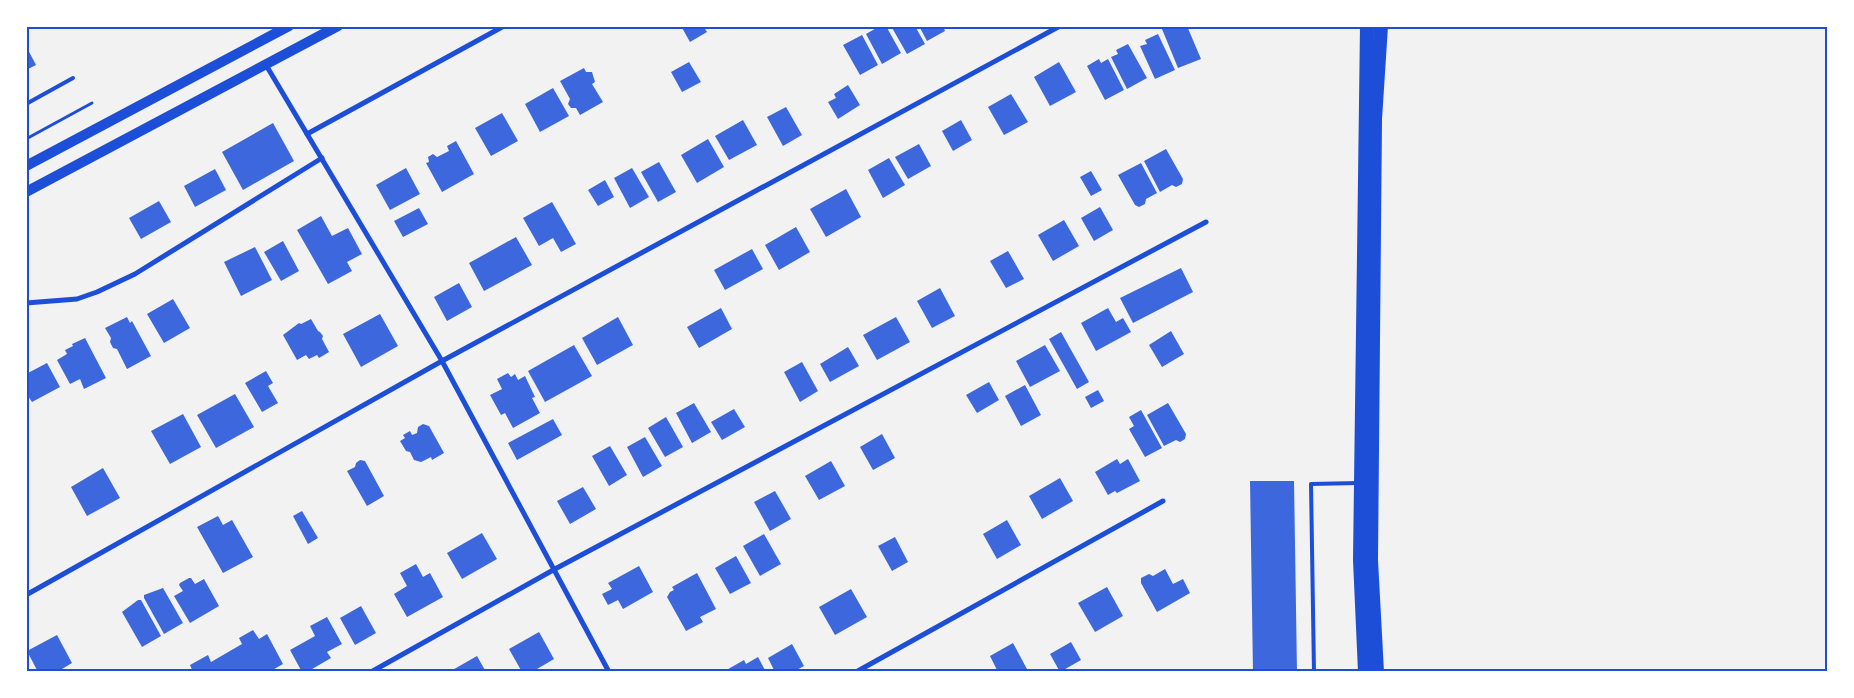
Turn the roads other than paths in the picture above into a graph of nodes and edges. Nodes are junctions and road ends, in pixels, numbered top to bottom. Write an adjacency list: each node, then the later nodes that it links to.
1 (289, 26): 12 (main road)
2 (338, 26): 7 (main road)
3 (504, 26): 10 (street)
4 (1060, 26): 16 (street)
5 (1367, 26): 17 (highway)
6 (1381, 26): 26 (highway)
7 (266, 65): 10 (street); 13 (main road)
8 (73, 78): 9 (lane)
9 (26, 104)
10 (307, 134): 11 (street)
11 (322, 158): 15 (street); 16 (street)
12 (26, 166)
13 (26, 192)
14 (1206, 222): 19 (street)
15 (26, 304)
16 (442, 361): 19 (street); 20 (street)
17 (1360, 483): 24 (lane); 25 (highway)
18 (1164, 501): 23 (street)
19 (555, 569): 21 (street); 22 (street)
20 (26, 595)
21 (371, 672)
22 (609, 672)
23 (856, 672)
24 (1314, 672)
25 (1365, 672)
26 (1376, 672)

